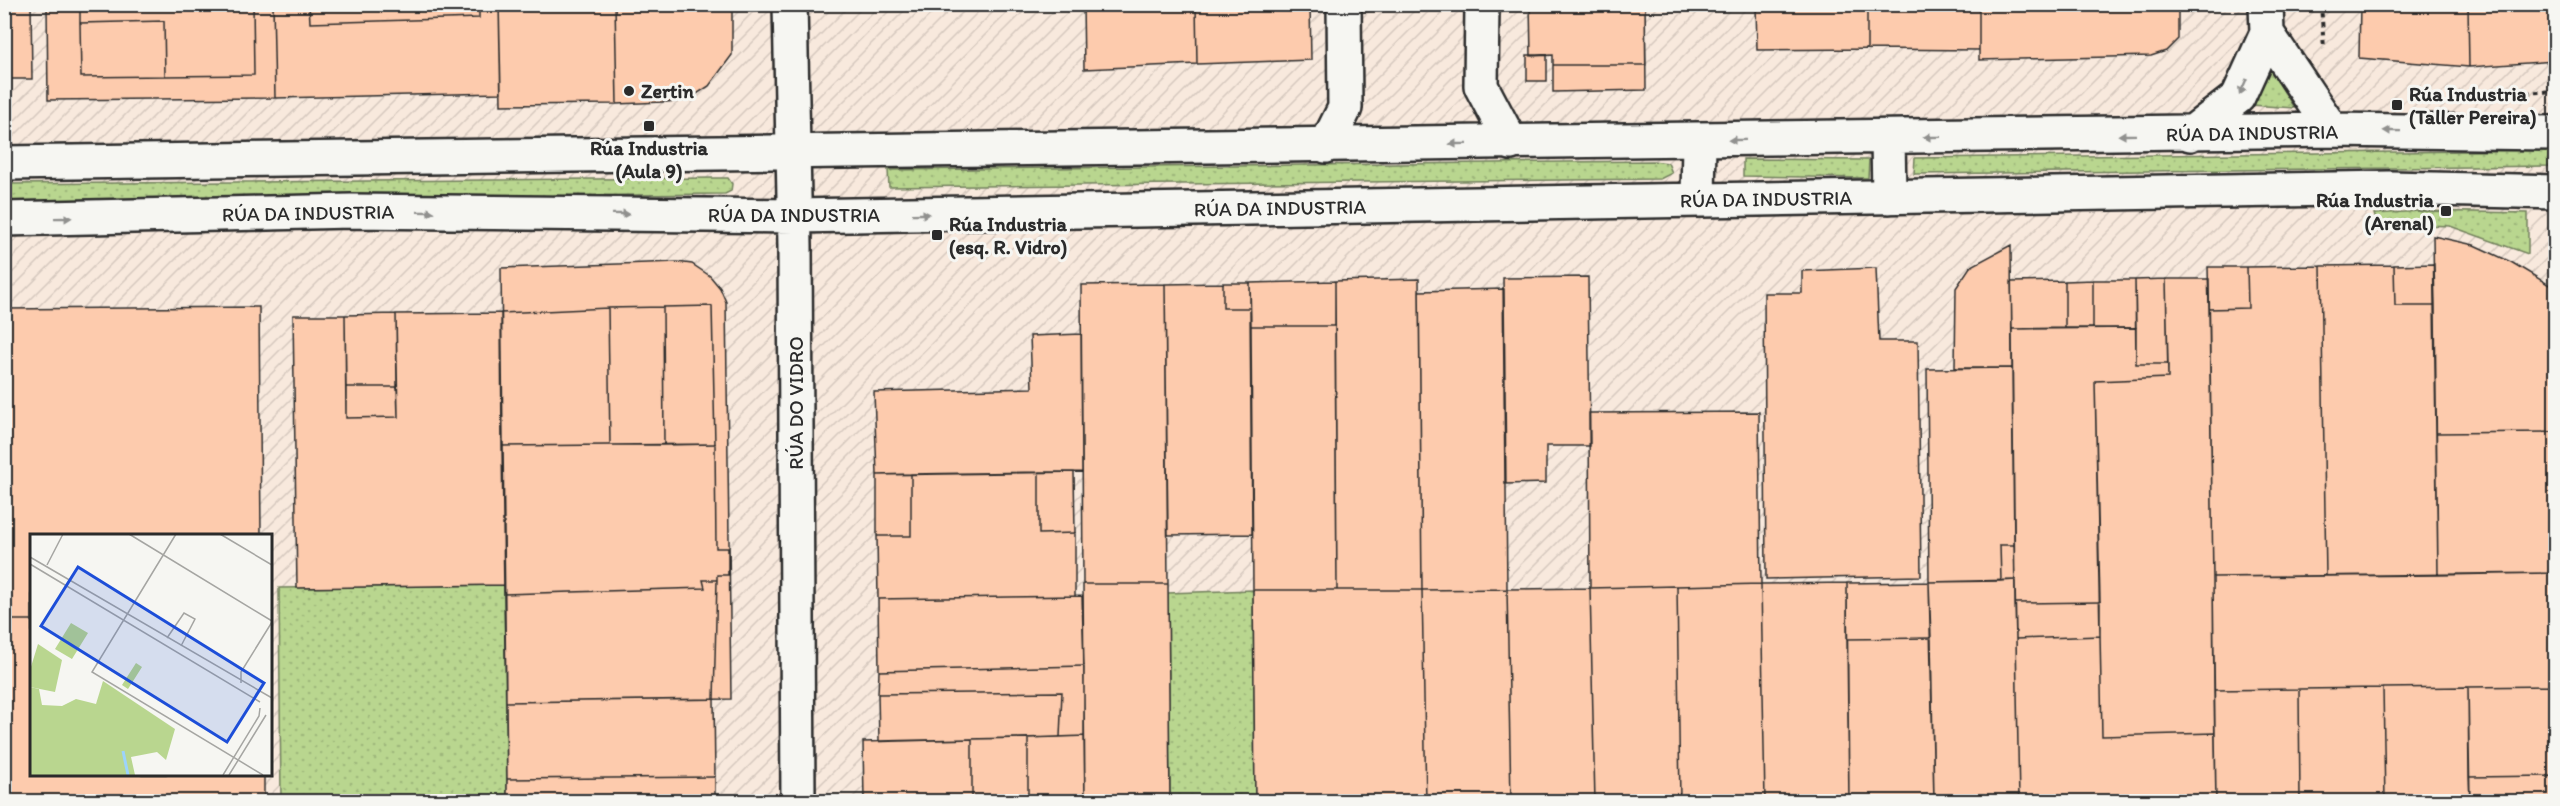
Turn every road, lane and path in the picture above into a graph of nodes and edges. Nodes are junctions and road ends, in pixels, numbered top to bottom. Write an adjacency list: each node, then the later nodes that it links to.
1 (790, 4): 16 (street, RÚA DO VIDRO)
2 (1344, 4): 15 (street)
3 (1482, 4): 14 (street)
4 (2321, 4): 6 (path)
5 (2267, 19): 9 (street); 11 (street, one-way to 11)
6 (2327, 55)
7 (2556, 91): 8 (path)
8 (2499, 94)
9 (2332, 130): 10 (street, RÚA DA INDUSTRIA, one-way to 9); 11 (street, RÚA DA INDUSTRIA)
10 (2556, 133)
11 (2190, 134): 12 (street, RÚA DA INDUSTRIA, one-way to 12)
12 (1888, 138): 13 (street, RÚA DA INDUSTRIA, one-way to 13); 19 (street)
13 (1699, 141): 14 (street, RÚA DA INDUSTRIA); 20 (street)
14 (1511, 143): 15 (street, RÚA DA INDUSTRIA, one-way to 15)
15 (1326, 146): 16 (street, RÚA DA INDUSTRIA)
16 (793, 153): 17 (street, RÚA DA INDUSTRIA); 21 (street, RÚA DO VIDRO)
17 (4, 163)
18 (2556, 192): 19 (street, RÚA DA INDUSTRIA)
19 (1889, 197): 20 (street, RÚA DA INDUSTRIA)
20 (1698, 200): 21 (street, RÚA DA INDUSTRIA, one-way to 20)
21 (795, 216): 22 (street, RÚA DA INDUSTRIA, one-way to 21); 23 (street, RÚA DO VIDRO)
22 (4, 219)
23 (798, 801)

